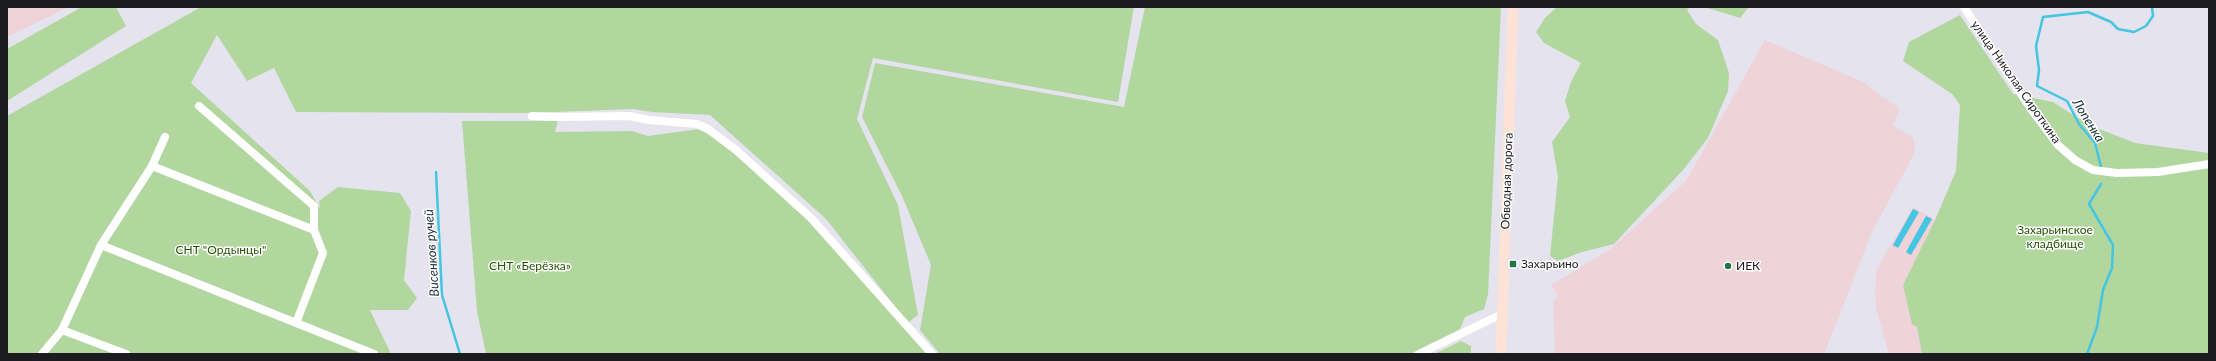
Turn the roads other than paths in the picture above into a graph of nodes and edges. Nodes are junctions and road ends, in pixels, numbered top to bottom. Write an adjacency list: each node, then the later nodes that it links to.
1 (1513, 7): 10 (main road, Обводная дорога)
2 (1964, 7): 6 (street, улица Николая Сироткина)
3 (199, 106): 8 (street)
4 (532, 116): 16 (street)
5 (165, 137): 7 (street)
6 (2209, 164)
7 (152, 166): 8 (street); 9 (street)
8 (314, 230): 11 (street)
9 (101, 245): 11 (street); 12 (street)
10 (1502, 314): 17 (street); 18 (main road, Обводная дорога)
11 (296, 323): 15 (street)
12 (62, 330): 13 (street); 14 (street)
13 (42, 354)
14 (126, 354)
15 (374, 354)
16 (932, 354)
17 (1419, 354)
18 (1501, 354)

